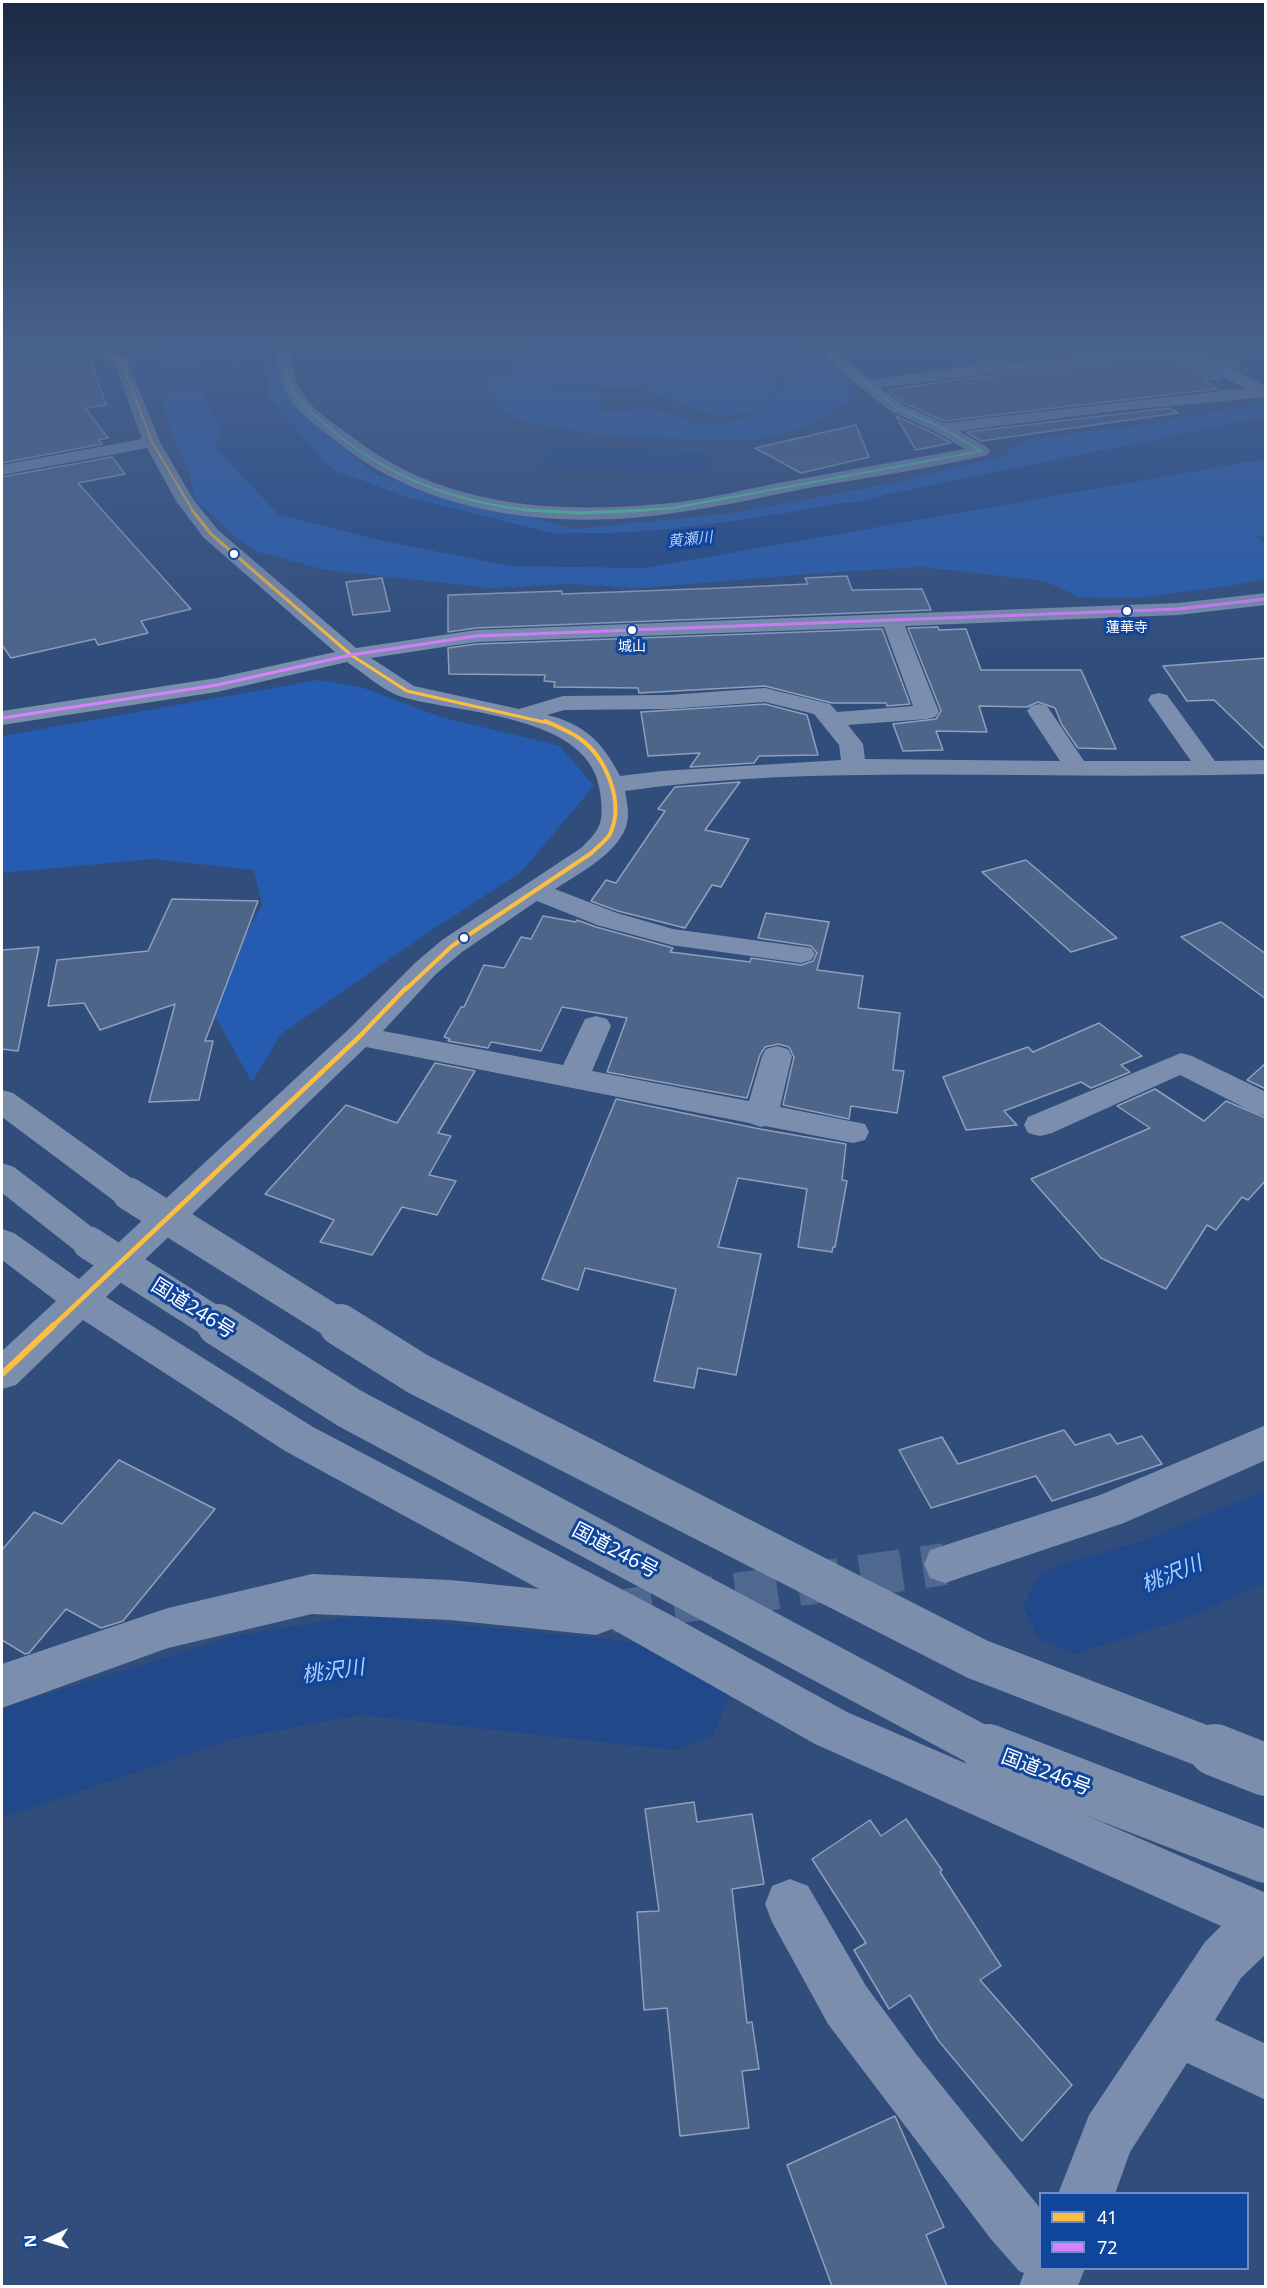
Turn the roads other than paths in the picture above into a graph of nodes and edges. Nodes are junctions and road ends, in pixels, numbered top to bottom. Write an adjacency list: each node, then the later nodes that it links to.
1 (110, 450): 5 (street)
2 (156, 450): 8 (street)
3 (354, 450): 4 (street)
4 (979, 450)
5 (2, 470)
6 (1266, 599): 7 (street)
7 (892, 620): 8 (street); 13 (street)
8 (351, 655): 11 (street); 12 (street)
9 (1159, 700): 17 (street)
10 (1039, 711): 16 (street)
11 (519, 716): 13 (street); 18 (street)
12 (2, 718)
13 (833, 719): 14 (street)
14 (854, 766): 16 (street); 18 (street)
15 (1266, 767): 17 (street)
16 (1077, 768): 17 (street)
17 (1208, 768)
18 (612, 785): 19 (street)
19 (533, 890): 20 (street); 22 (street)
20 (801, 954)
21 (596, 1026): 24 (street)
22 (360, 1036): 24 (street); 32 (street)
23 (777, 1056): 27 (street)
24 (573, 1079): 27 (street)
25 (2, 1101): 38 (highway, bridge)
26 (1266, 1105): 28 (street)
27 (761, 1116): 29 (street)
28 (1040, 1125)
29 (853, 1132)
30 (2, 1175): 39 (highway, 国道246号, bridge)
31 (2, 1242): 32 (street)
32 (80, 1299): 33 (street); 41 (street)
33 (2, 1374)
34 (1266, 1442): 35 (street)
35 (945, 1564)
36 (596, 1615): 37 (street)
37 (2, 1686)
38 (1266, 1770)
39 (1266, 1857)
40 (790, 1904): 45 (street)
41 (1265, 1919): 42 (street)
42 (1178, 2030): 43 (street); 44 (street)
43 (1266, 2073)
44 (1086, 2192)
45 (1039, 2248)
46 (1055, 2270): 47 (street)
47 (1048, 2286)

